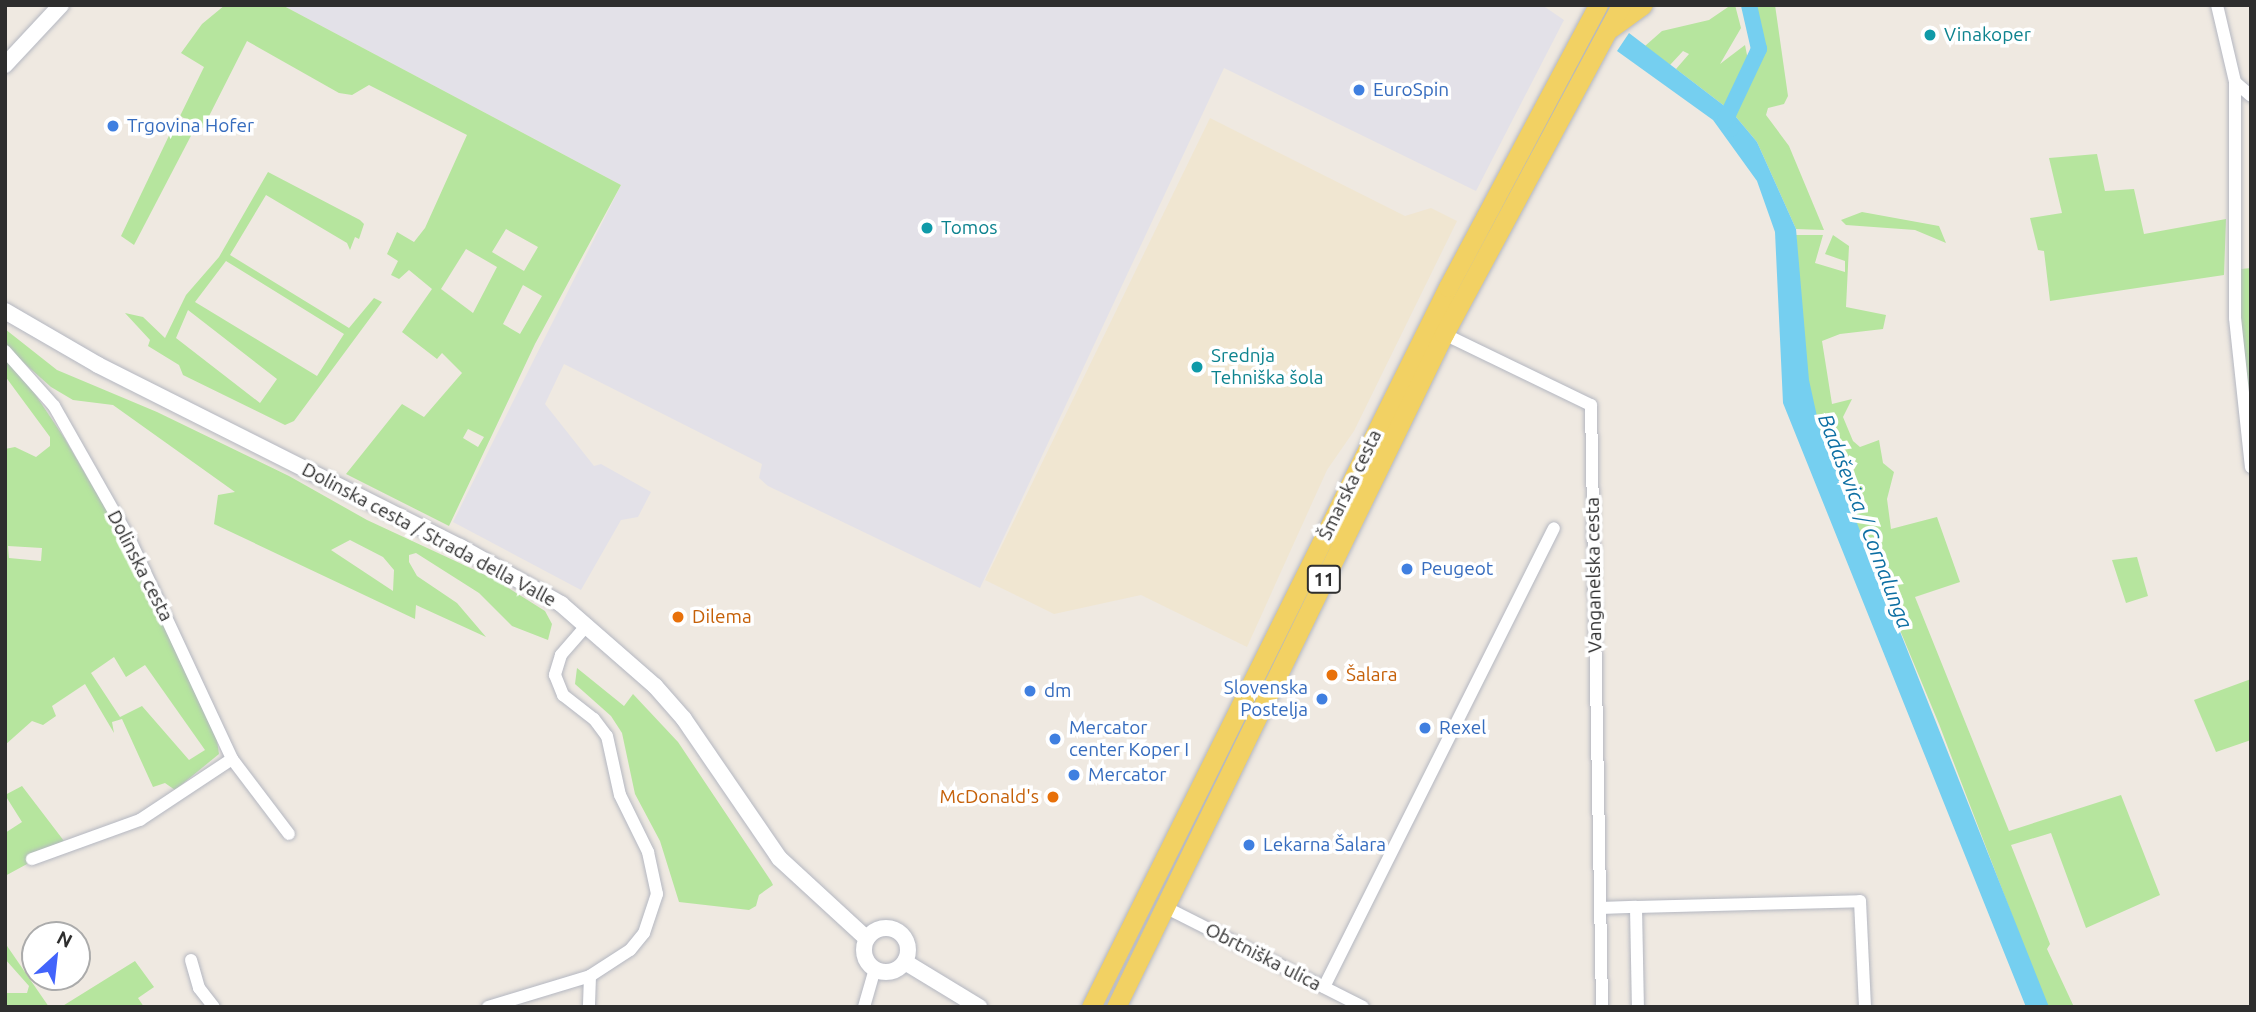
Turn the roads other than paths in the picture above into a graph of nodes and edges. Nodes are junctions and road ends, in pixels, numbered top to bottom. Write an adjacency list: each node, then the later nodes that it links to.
1 (61, 5): 7 (street)
2 (1621, 5): 6 (main road, Šmarska cesta / 11)
3 (1643, 5): 6 (main road)
4 (2217, 5): 8 (street)
5 (1595, 8): 35 (main road, Šmarska cesta / 11)
6 (1608, 30): 11 (main road, Šmarska cesta / 11)
7 (5, 65)
8 (2235, 82): 9 (street); 13 (street)
9 (2251, 96)
10 (5, 311): 15 (street, Dolinska cesta / Strada della Valle)
11 (1444, 334): 19 (main road, Šmarska cesta / 11); 21 (street, Vanganelska cesta)
12 (5, 351): 16 (street, Dolinska cesta)
13 (2251, 467)
14 (1554, 528): 27 (street)
15 (586, 625): 22 (street, Dolinska cesta / Strada della Valle); 26 (street)
16 (232, 759): 17 (street, Dolinska cesta); 18 (street)
17 (289, 834)
18 (32, 859)
19 (1163, 906): 27 (street, Obrtniška ulica); 36 (main road, Šmarska cesta / 11)
20 (1636, 907): 21 (street); 39 (street); 40 (street)
21 (1600, 908): 38 (street, Vanganelska cesta)
22 (866, 938): 24 (street); 25 (street)
23 (191, 960): 29 (street)
24 (905, 962): 25 (street); 28 (street)
25 (875, 969): 32 (street)
26 (590, 976): 30 (street); 31 (street)
27 (1324, 987): 37 (street, Obrtniška ulica)
28 (950, 989): 33 (street); 34 (street)
29 (214, 1007)
30 (488, 1007)
31 (589, 1007)
32 (864, 1007)
33 (979, 1007)
34 (993, 1007)
35 (1090, 1007)
36 (1116, 1007)
37 (1363, 1007)
38 (1602, 1007)
39 (1638, 1007)
40 (1865, 1007)

